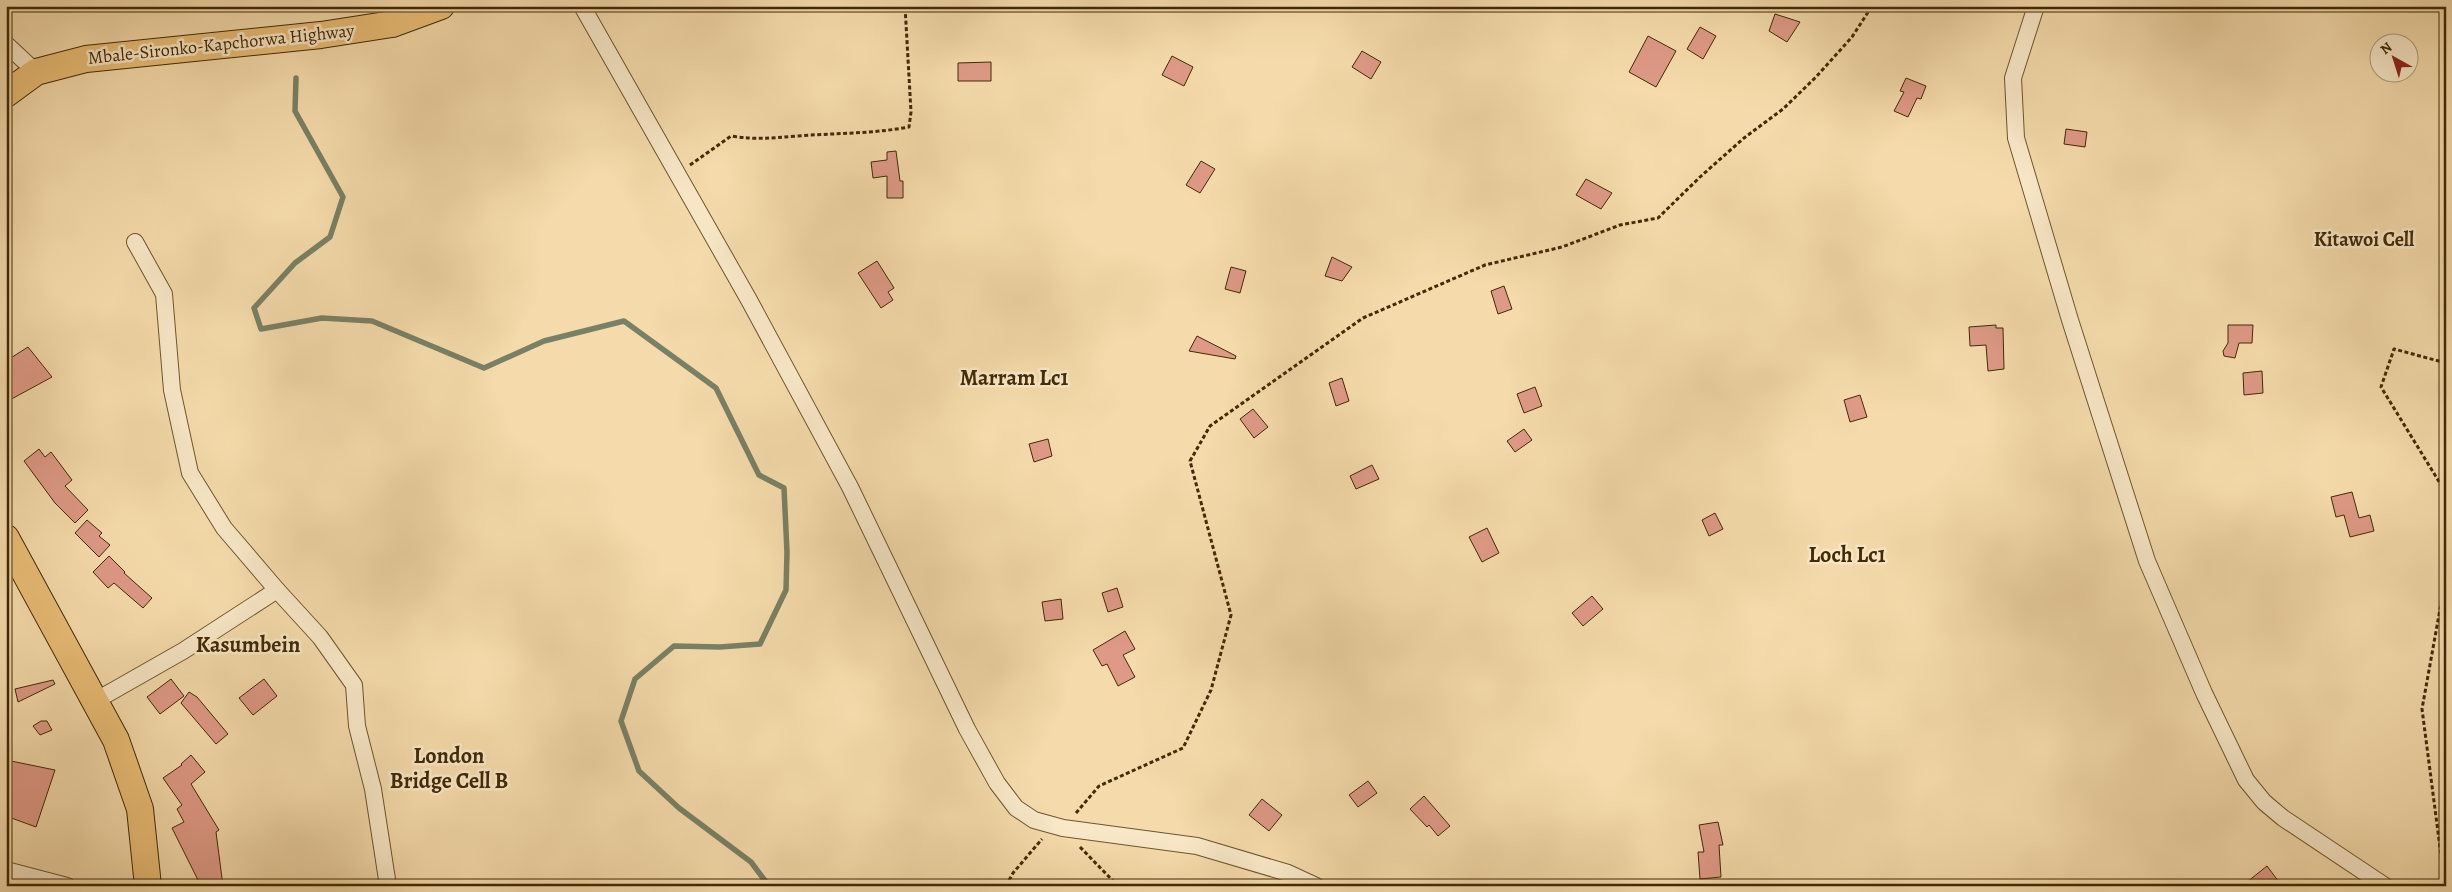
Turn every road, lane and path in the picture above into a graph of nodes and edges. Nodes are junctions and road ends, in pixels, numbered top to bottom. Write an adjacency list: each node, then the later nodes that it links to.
1 (441, 6): 7 (main road, Mbale-Sironko-Kapchorwa Highway)
2 (905, 6): 9 (path)
3 (1872, 6): 17 (path)
4 (2036, 6): 25 (street)
5 (581, 7): 9 (street)
6 (6, 44): 7 (street)
7 (36, 72): 8 (main road, Mbale-Sironko-Kapchorwa Highway)
8 (6, 94)
9 (677, 174): 17 (street)
10 (135, 242): 15 (street)
11 (2446, 363): 12 (path)
12 (2446, 494)
13 (6, 538): 16 (main road)
14 (2446, 576): 26 (path)
15 (277, 590): 16 (street); 21 (street)
16 (94, 701): 20 (main road)
17 (1058, 827): 22 (path); 23 (path); 24 (street)
18 (6, 870): 19 (street)
19 (67, 886)
20 (148, 886)
21 (388, 886)
22 (1006, 886)
23 (1118, 886)
24 (1316, 886)
25 (2385, 886)
26 (2445, 886)

